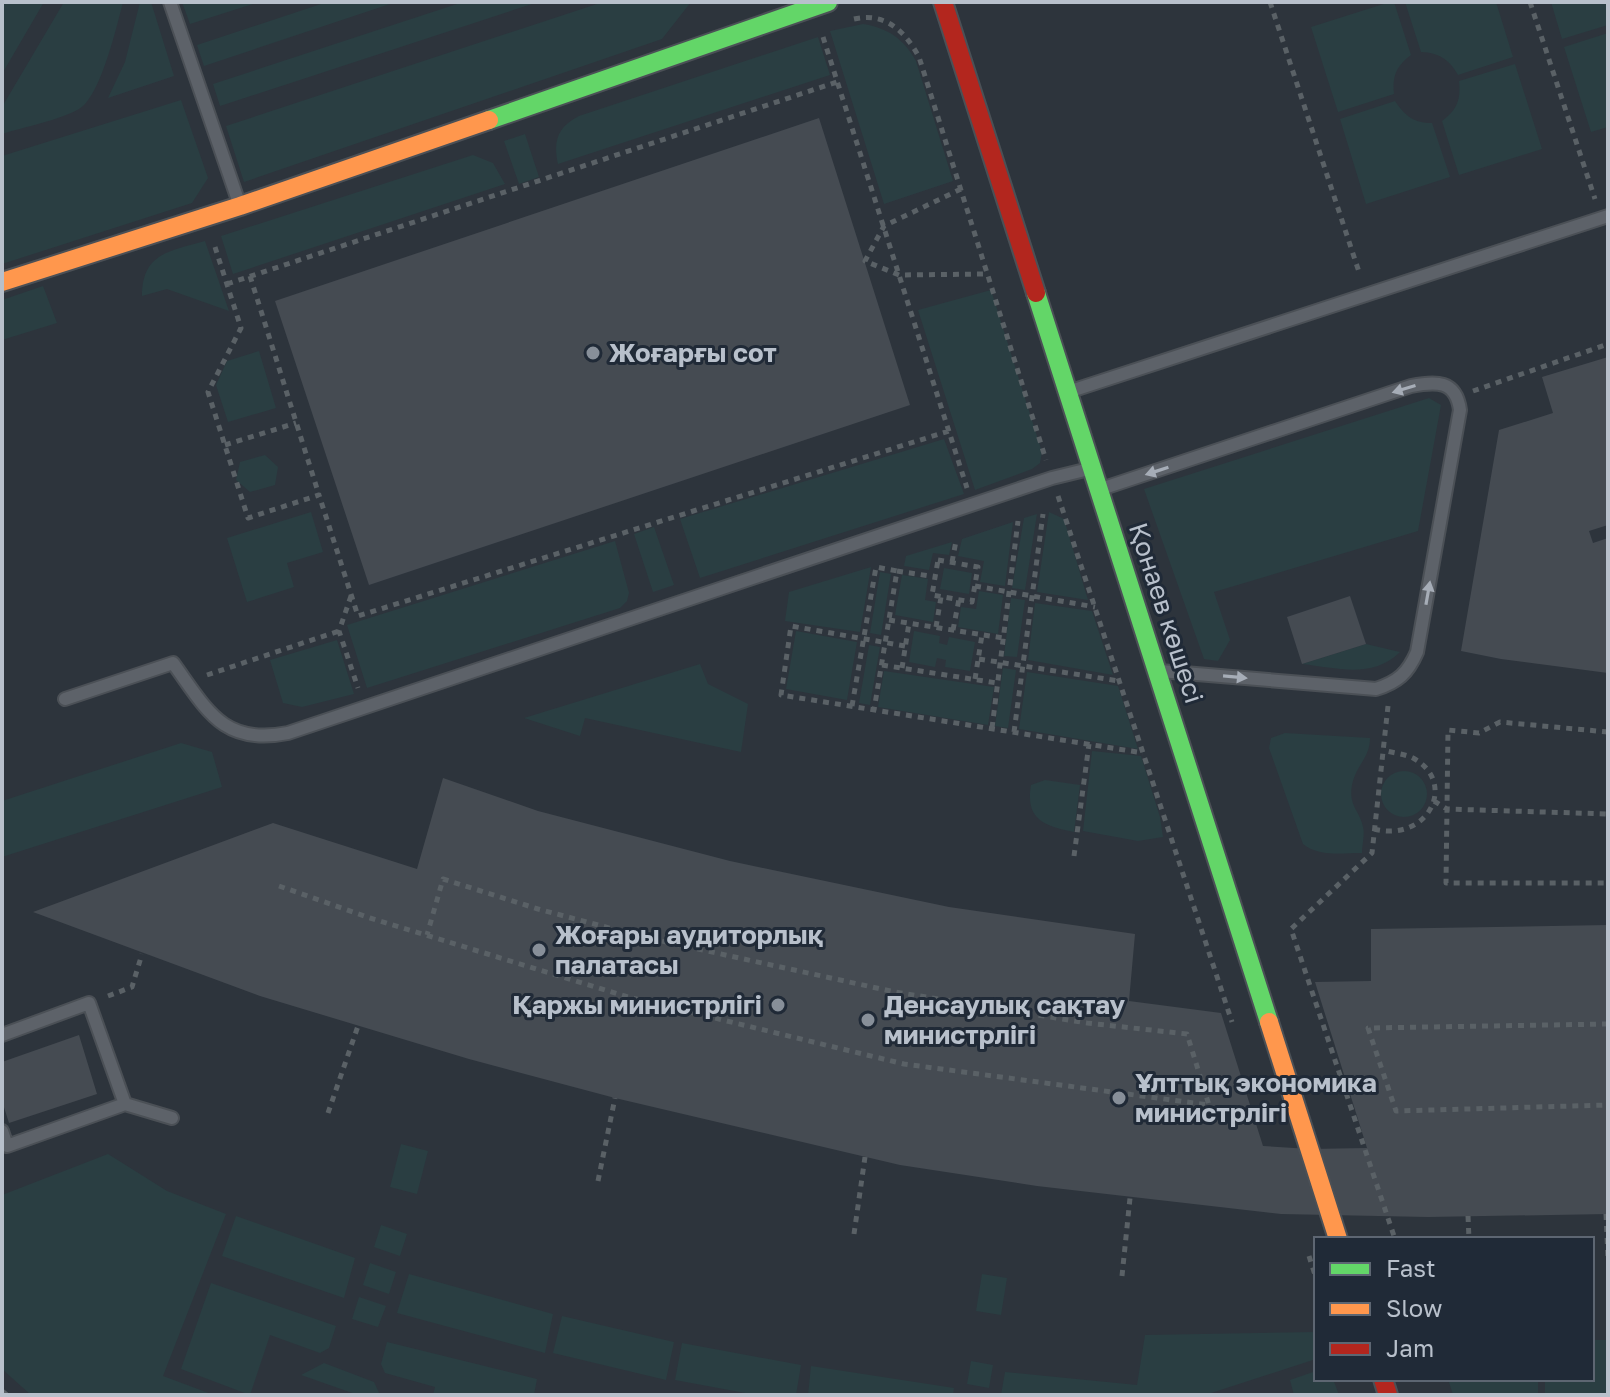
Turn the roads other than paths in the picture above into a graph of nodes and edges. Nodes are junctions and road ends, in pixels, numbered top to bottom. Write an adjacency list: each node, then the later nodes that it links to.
1 (170, 2): 4 (lane)
2 (943, 2): 7 (street, Қонаев көшесі)
3 (821, 5): 4 (street)
4 (240, 206): 6 (street)
5 (1605, 217): 7 (lane)
6 (2, 282)
7 (1068, 392): 8 (street, Қонаев көшесі)
8 (1092, 468): 9 (street, Қонаев көшесі); 11 (lane)
9 (1099, 490): 10 (street, Қонаев көшесі); 10 (lane, one-way to 9)
10 (1157, 670): 16 (street, Қонаев көшесі)
11 (65, 699)
12 (2, 1035): 13 (lane)
13 (125, 1104): 14 (lane); 15 (lane)
14 (172, 1118)
15 (2, 1131)
16 (1337, 1237)

